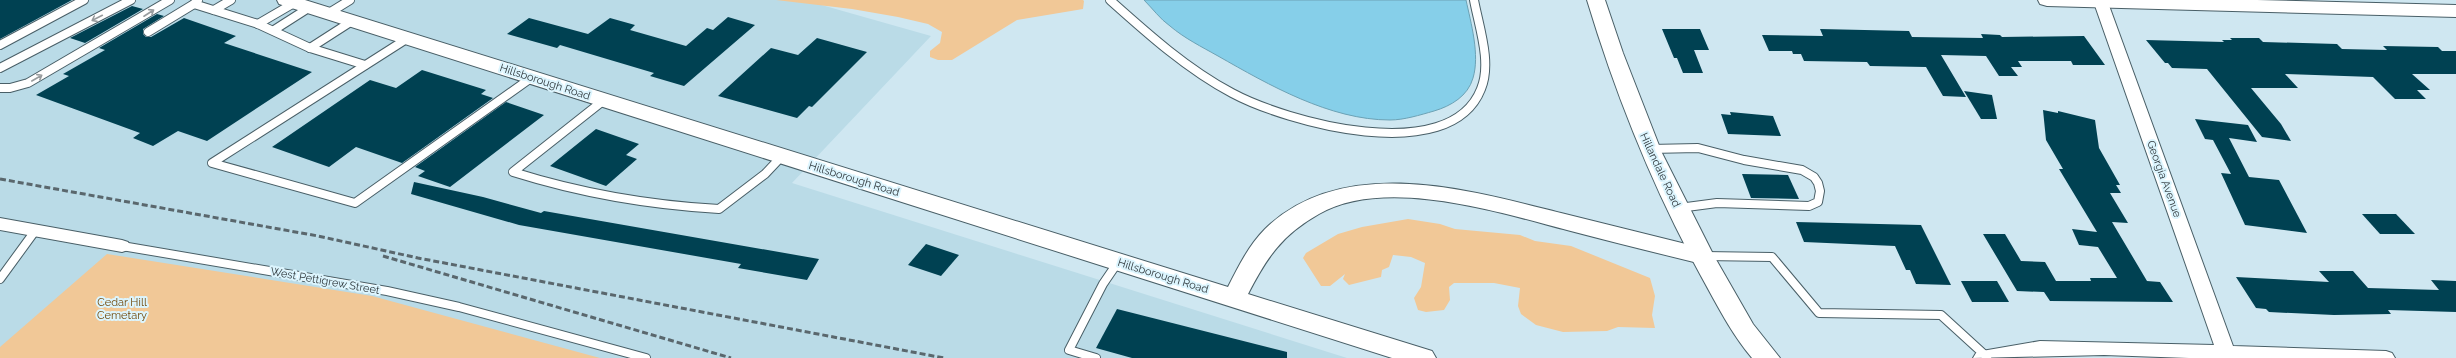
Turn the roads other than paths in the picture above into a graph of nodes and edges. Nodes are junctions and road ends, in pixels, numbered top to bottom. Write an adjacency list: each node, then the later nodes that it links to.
1 (84, 0): 20 (lane)
2 (131, 0): 23 (lane, one-way to 23)
3 (168, 0): 25 (lane, one-way to 3)
4 (231, 0): 13 (lane)
5 (350, 0): 12 (lane)
6 (1110, 0): 7 (lane)
7 (1474, 0)
8 (1596, 0): 27 (main road, Hillandale Road)
9 (2047, 0): 10 (main road)
10 (2100, 1): 14 (main road); 38 (street, Georgia Avenue)
11 (196, 2): 13 (lane); 18 (lane)
12 (305, 6): 15 (main road, Hillsborough Road); 16 (lane); 17 (lane)
13 (214, 10): 16 (lane)
14 (2456, 11)
15 (352, 21): 19 (main road, Hillsborough Road); 21 (lane)
16 (258, 24): 17 (lane)
17 (274, 30): 21 (lane)
18 (148, 32)
19 (408, 38): 22 (lane); 24 (main road, Hillsborough Road)
20 (0, 45)
21 (310, 48): 22 (lane)
22 (366, 65): 24 (lane)
23 (0, 68)
24 (531, 78): 26 (main road, Hillsborough Road)
25 (0, 88)
26 (604, 100): 28 (main road, Hillsborough Road); 28 (lane)
27 (1649, 149): 29 (main road, Hillandale Road); 29 (lane)
28 (782, 156): 34 (main road, Hillsborough Road)
29 (1678, 208): 33 (main road, Hillandale Road)
30 (0, 224): 31 (street, West Pettigrew Street)
31 (35, 231): 32 (street, West Pettigrew Street); 35 (lane)
32 (122, 246): 40 (lane, West Pettigrew Street)
33 (1702, 256): 36 (main road); 37 (main road, Hillandale Road); 39 (lane)
34 (1118, 262): 36 (main road, Hillsborough Road); 41 (lane)
35 (0, 279)
36 (1234, 298): 42 (main road, Hillsborough Road)
37 (1744, 331): 43 (main road, Hillandale Road); 44 (main road, Hillandale Road)
38 (2227, 355): 39 (street); 45 (street)
39 (1993, 357)
40 (646, 358)
41 (1096, 358)
42 (1423, 358)
43 (1748, 358)
44 (1767, 358)
45 (2386, 358)

